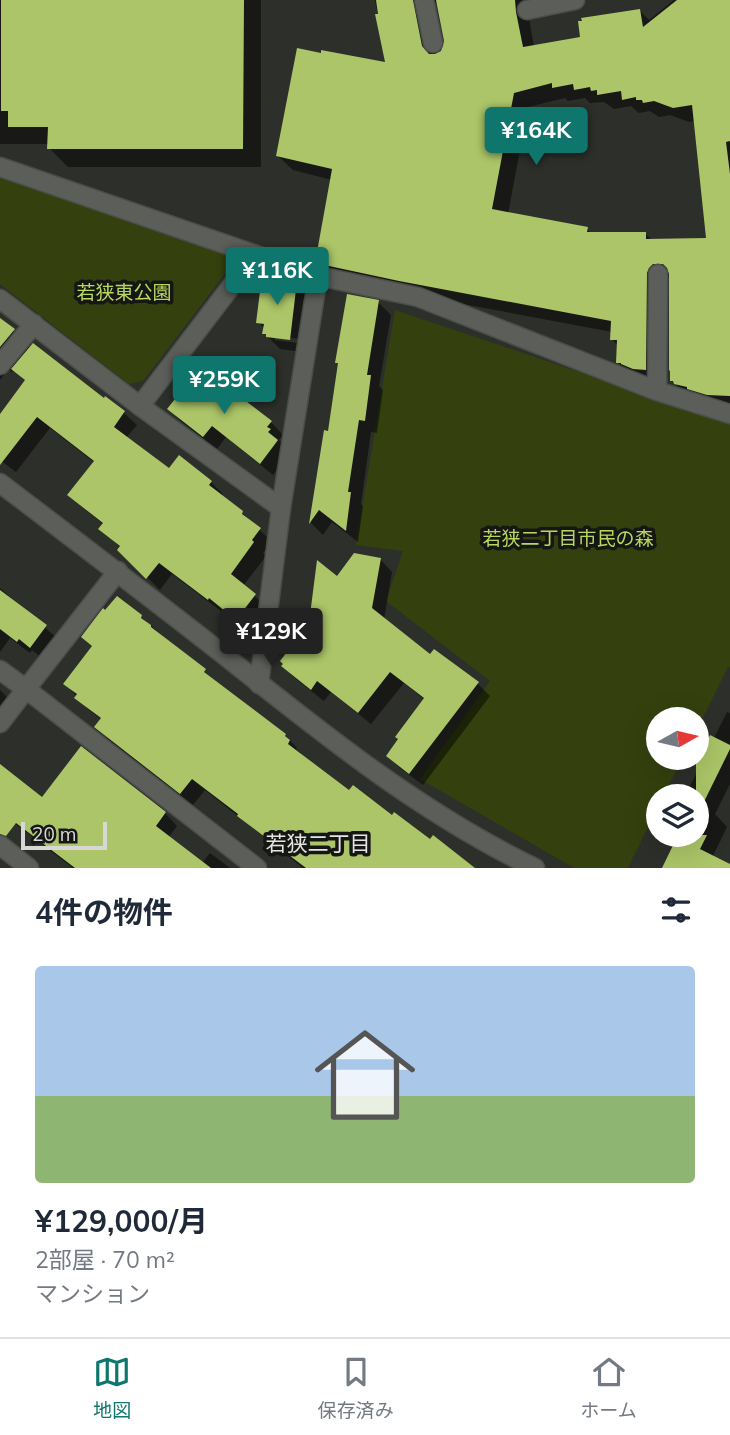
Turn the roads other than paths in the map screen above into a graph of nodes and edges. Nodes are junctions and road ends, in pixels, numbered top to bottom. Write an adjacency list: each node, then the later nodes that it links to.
1 (424, 0): 4 (street)
2 (575, 0): 3 (street)
3 (527, 10)
4 (433, 43)
5 (0, 167): 6 (street)
6 (255, 255): 8 (street); 13 (street)
7 (658, 274): 12 (street)
8 (318, 276): 12 (street); 16 (street)
9 (0, 299): 10 (street)
10 (34, 324): 11 (street); 13 (street)
11 (0, 365)
12 (657, 391): 14 (street)
13 (140, 406): 16 (street)
14 (730, 414)
15 (0, 483): 17 (street)
16 (281, 508): 19 (street)
17 (118, 571): 19 (street); 20 (street)
18 (0, 670): 20 (street)
19 (260, 684): 23 (street)
20 (26, 690): 21 (street); 25 (street)
21 (0, 723)
22 (0, 845): 24 (street)
23 (505, 853): 26 (street); 27 (street)
24 (29, 868)
25 (257, 868)
26 (493, 868)
27 (535, 868)

